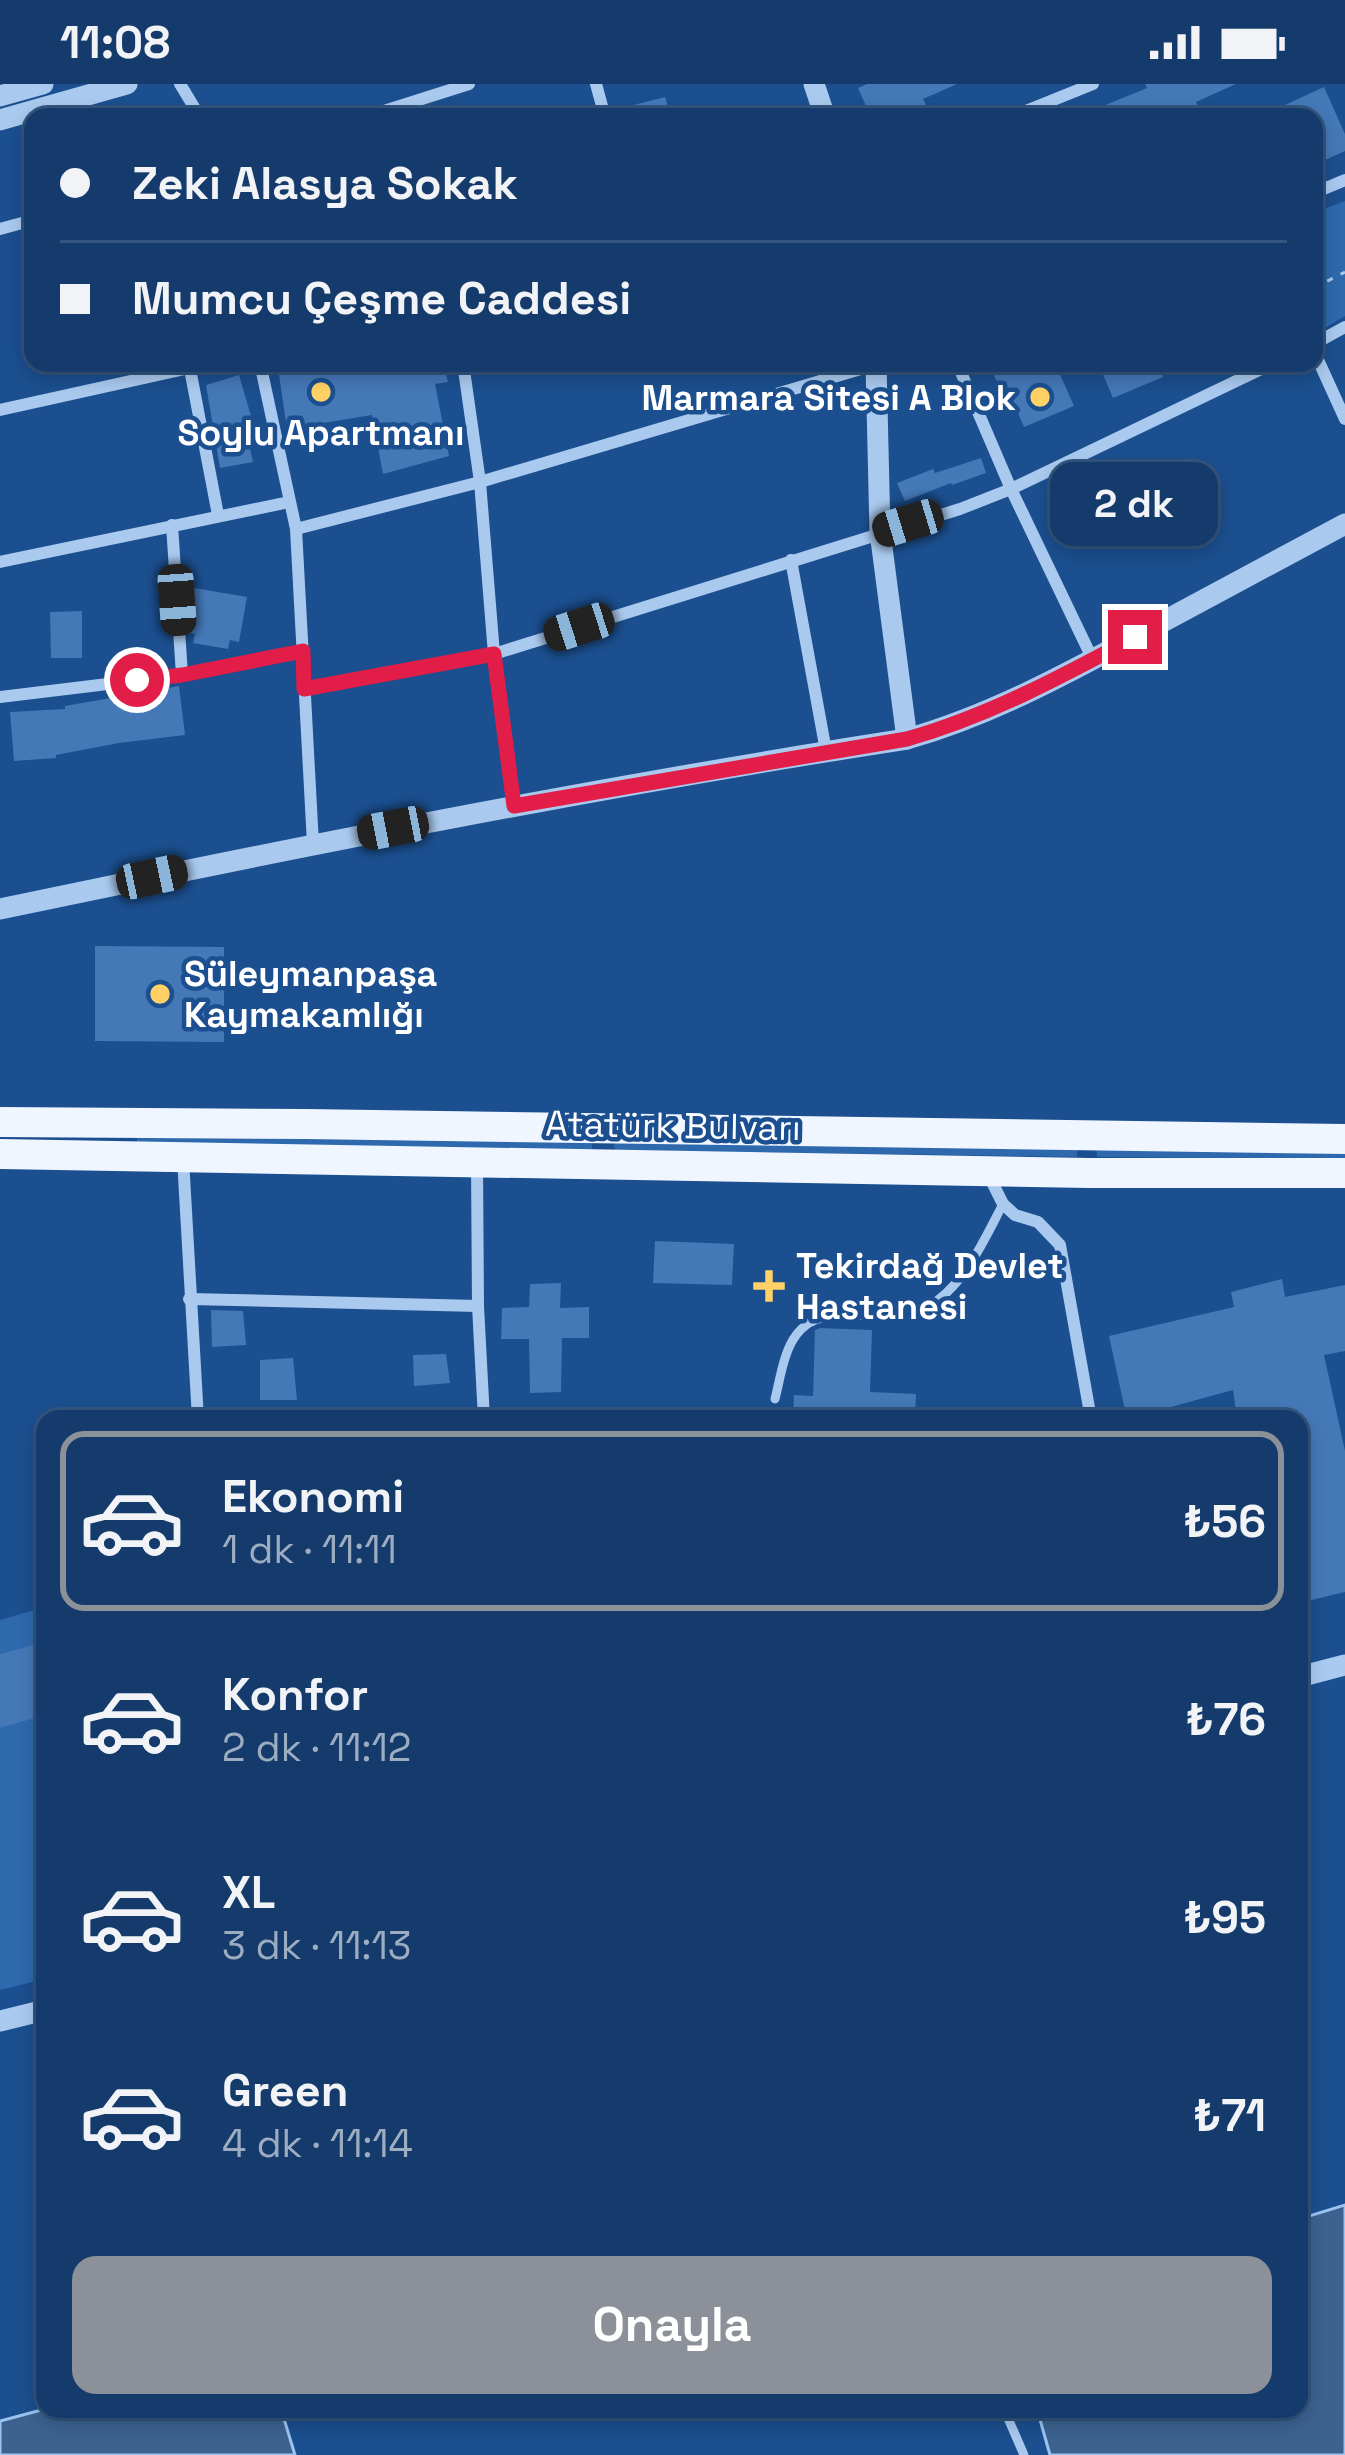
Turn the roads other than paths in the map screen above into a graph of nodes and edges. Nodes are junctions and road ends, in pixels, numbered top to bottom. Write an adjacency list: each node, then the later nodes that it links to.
1 (43, 84): 5 (street)
2 (127, 84): 6 (street)
3 (469, 84): 7 (street)
4 (1093, 84): 8 (street)
5 (0, 96)
6 (42, 108)
7 (393, 108)
8 (1033, 108)
9 (1323, 368): 19 (street)
10 (172, 372): 18 (street)
11 (191, 372): 23 (street)
12 (262, 372): 22 (street)
13 (464, 372): 20 (street)
14 (851, 372): 20 (street)
15 (878, 372): 27 (street)
16 (961, 372): 21 (street)
17 (1255, 372): 21 (street)
18 (0, 410)
19 (1345, 419)
20 (480, 482): 26 (street); 31 (street)
21 (1011, 489): 27 (street); 32 (street)
22 (290, 502): 23 (street); 26 (street)
23 (218, 515): 25 (street)
24 (1345, 524): 32 (street)
25 (172, 525): 29 (street); 33 (street)
26 (296, 529): 30 (street)
27 (880, 532): 28 (street); 36 (street)
28 (791, 560): 31 (street); 37 (street)
29 (0, 562)
30 (303, 651): 33 (street); 34 (street)
31 (494, 654): 34 (street); 38 (street)
32 (1093, 660): 36 (street)
33 (182, 675): 35 (street)
34 (304, 689): 39 (street)
35 (0, 697)
36 (907, 739): 37 (street)
37 (826, 751): 38 (street)
38 (514, 806): 39 (street)
39 (313, 844): 40 (street)
40 (0, 909)
41 (0, 1122): 42 (main road, Atatürk Bulvarı)
42 (1345, 1139)
43 (0, 1154): 44 (main road, Atatürk Bulvarı)
44 (183, 1158): 45 (main road, Atatürk Bulvarı); 49 (street)
45 (477, 1162): 46 (main road, Atatürk Bulvarı); 50 (street)
46 (986, 1170): 47 (main road, Atatürk Bulvarı); 48 (street)
47 (1345, 1173)
48 (1003, 1204): 51 (lane); 54 (street)
49 (189, 1299): 50 (street); 52 (street)
50 (478, 1306): 53 (street)
51 (775, 1399)
52 (197, 1410)
53 (484, 1410)
54 (1089, 1410)
55 (1345, 1665): 56 (street)
56 (1308, 1675)
57 (36, 2011): 58 (street)
58 (0, 2021)
59 (1008, 2418): 60 (lane)
60 (1024, 2455)

